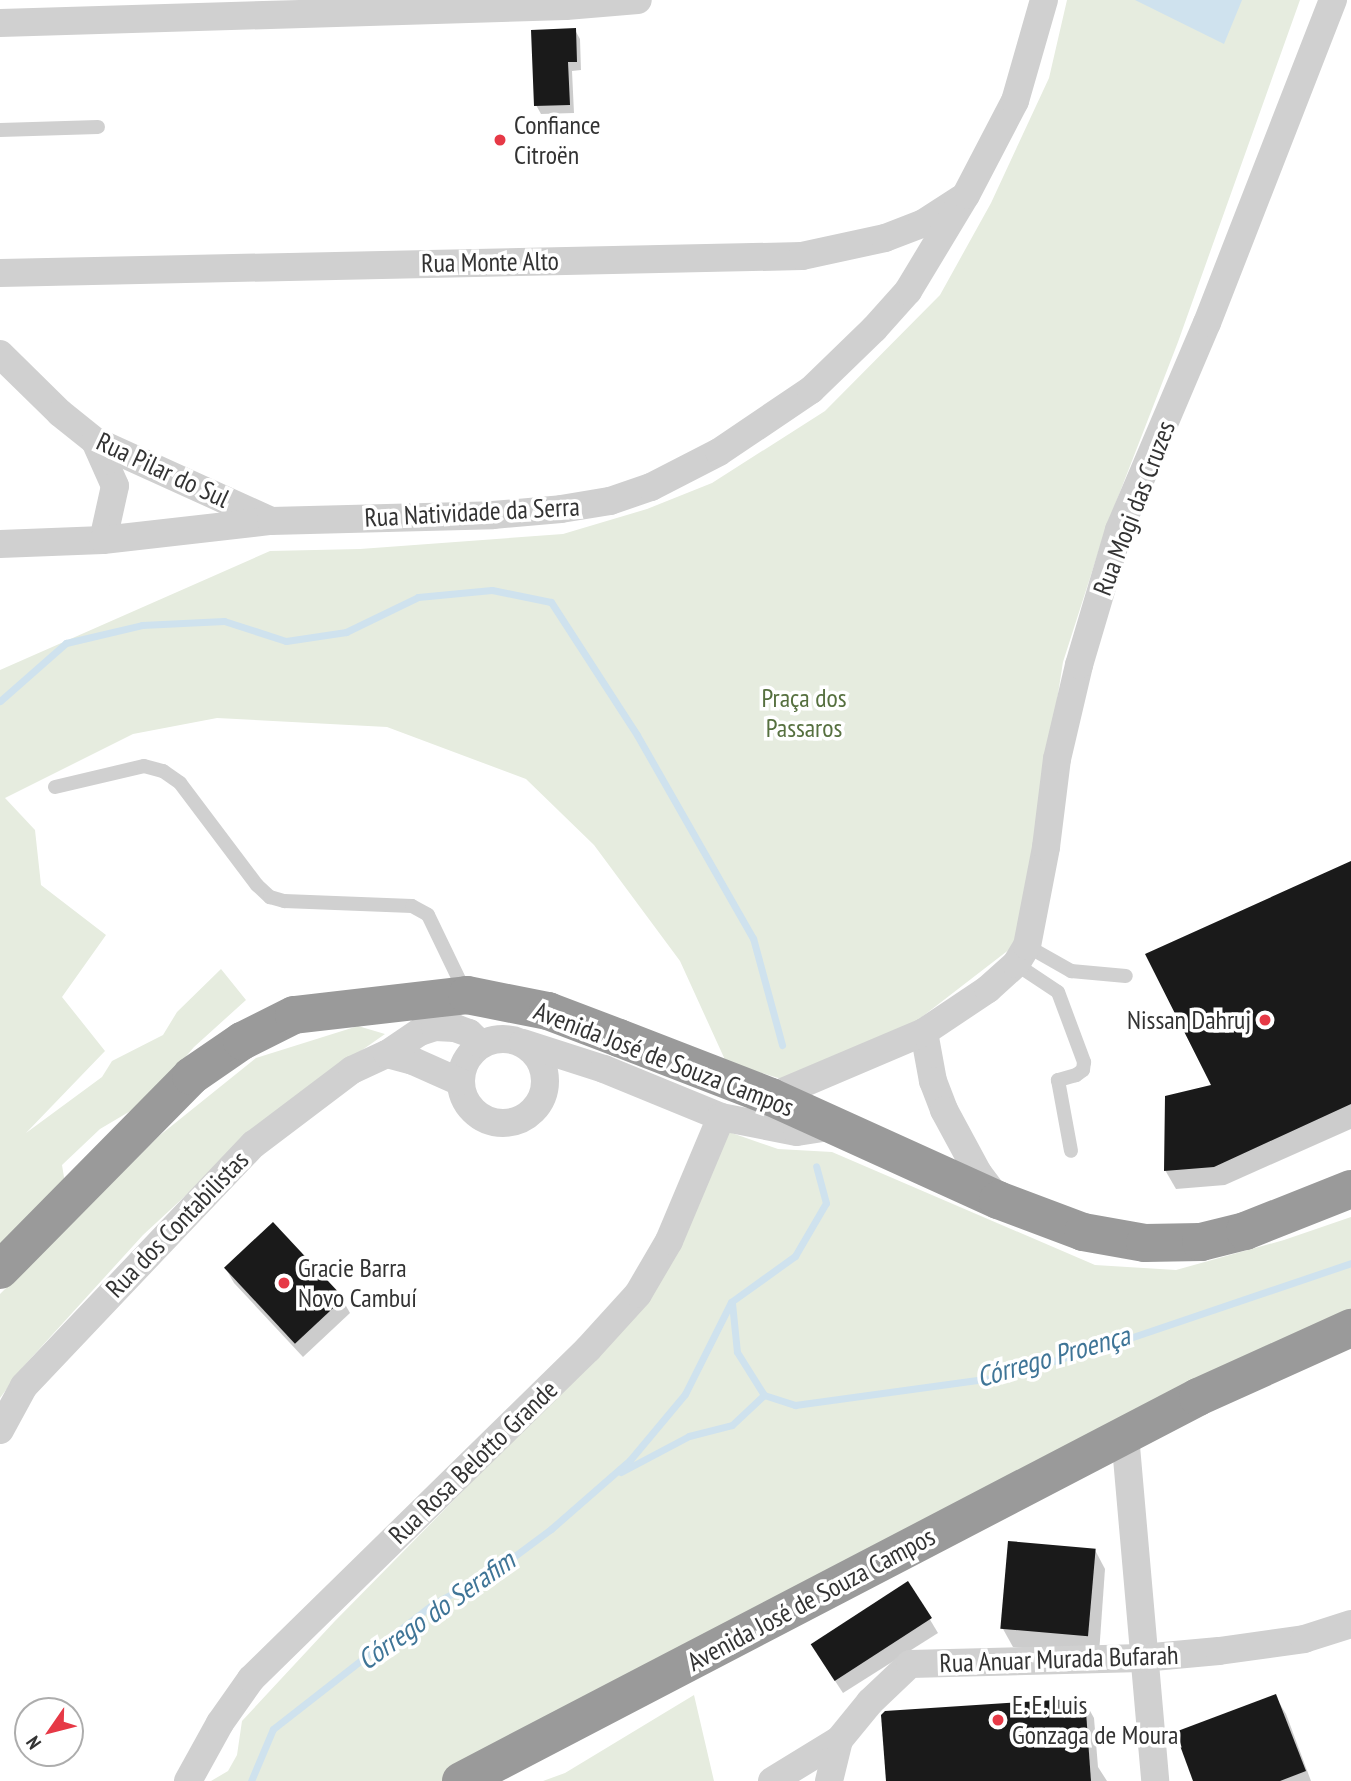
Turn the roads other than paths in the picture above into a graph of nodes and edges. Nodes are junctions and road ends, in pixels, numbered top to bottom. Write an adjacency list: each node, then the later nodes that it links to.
1 (638, 0): 4 (street)
2 (1044, 0): 8 (street, Rua Monte Alto)
3 (1333, 0): 19 (street, Rua Mogi das Cruzes)
4 (459, 5): 5 (street)
5 (0, 23)
6 (98, 127): 7 (lane)
7 (0, 130)
8 (966, 195): 9 (street, Rua Monte Alto); 11 (street, Rua Monte Alto)
9 (0, 273)
10 (0, 354): 12 (street, Rua Pilar do Sul)
11 (811, 390): 14 (street, Rua Natividade da Serra)
12 (94, 441): 13 (street, Rua Pilar do Sul); 16 (street)
13 (189, 481): 14 (street, Rua Pilar do Sul); 15 (street)
14 (271, 520): 15 (street, Rua Natividade da Serra)
15 (182, 530): 16 (street, Rua Natividade da Serra)
16 (103, 540): 17 (street, Rua Natividade da Serra)
17 (0, 544)
18 (55, 787): 23 (lane)
19 (1021, 955): 20 (lane); 22 (lane); 25 (street)
20 (1071, 971): 21 (lane); 22 (lane)
21 (1126, 976)
22 (1058, 992): 35 (lane)
23 (467, 995): 24 (highway, Avenida José de Souza Campos); 32 (highway, Avenida José de Souza Campos)
24 (352, 1010): 28 (street); 38 (highway, Avenida José de Souza Campos)
25 (924, 1032): 32 (street); 37 (street)
26 (523, 1043): 27 (street); 29 (street); 30 (street)
27 (481, 1044): 28 (street, Rua dos Contabilistas); 31 (street)
28 (396, 1047): 31 (street); 40 (street, Rua dos Contabilistas)
29 (604, 1069): 30 (street); 33 (street)
30 (545, 1070): 31 (street)
31 (460, 1082)
32 (771, 1097): 34 (highway, Avenida José de Souza Campos)
33 (721, 1117): 34 (street); 45 (street, Rua Rosa Belotto Grande)
34 (836, 1126): 37 (highway, Avenida José de Souza Campos)
35 (1071, 1151)
36 (1351, 1189): 37 (highway, Avenida José de Souza Campos)
37 (998, 1200)
38 (0, 1270)
39 (1346, 1332): 41 (highway, Avenida José de Souza Campos)
40 (0, 1430)
41 (1125, 1435): 43 (street); 46 (highway, Avenida José de Souza Campos)
42 (1351, 1624): 43 (street, Rua Anuar Murada Bufarah)
43 (1142, 1658): 44 (street, Rua Anuar Murada Bufarah); 49 (street)
44 (839, 1740): 47 (street); 48 (street, Rua Anuar Murada Bufarah)
45 (188, 1781)
46 (461, 1781)
47 (772, 1781)
48 (829, 1781)
49 (1155, 1781)

